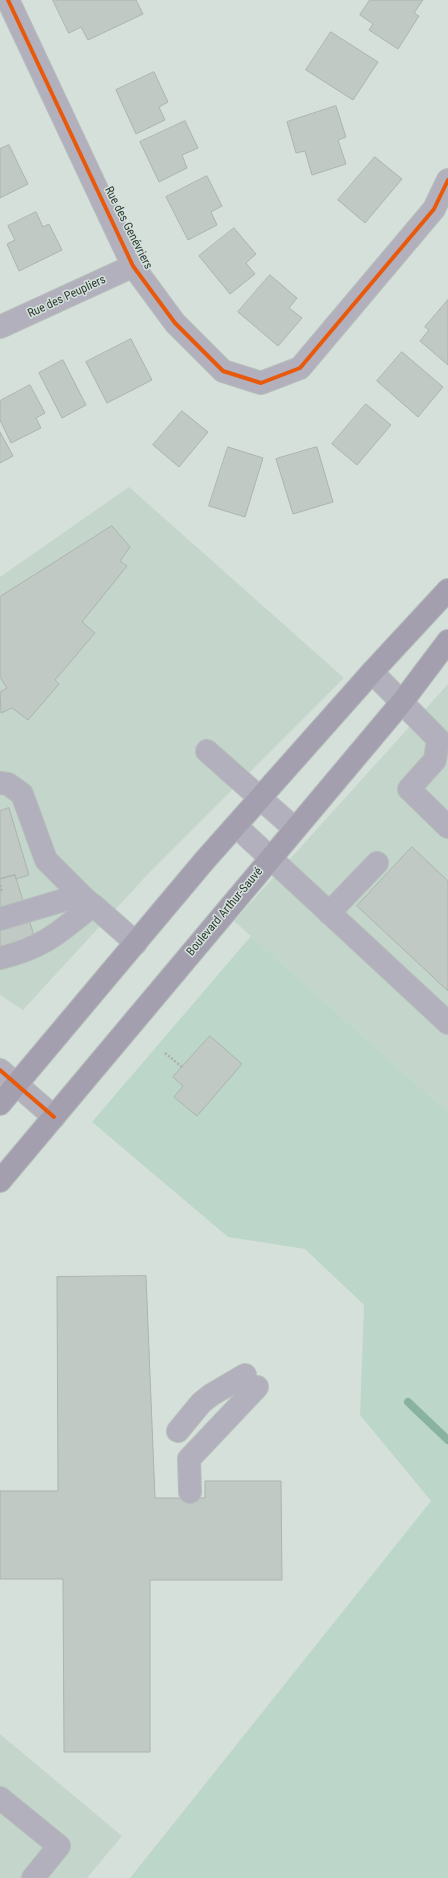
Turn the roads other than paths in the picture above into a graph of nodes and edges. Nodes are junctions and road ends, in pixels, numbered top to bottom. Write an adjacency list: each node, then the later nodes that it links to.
1 (8, 0): 3 (street, Rue des Genévriers)
2 (448, 180): 3 (street, Rue des Genévriers)
3 (133, 266): 4 (street, Rue des Peupliers)
4 (0, 327)
5 (448, 590): 7 (main road)
6 (448, 640): 8 (main road, Boulevard Arthur-Sauvé)
7 (372, 672): 8 (street); 12 (main road)
8 (402, 702): 9 (street); 15 (main road, Boulevard Arthur-Sauvé)
9 (443, 733): 14 (street)
10 (206, 751): 12 (street)
11 (0, 783): 18 (street)
12 (260, 799): 13 (main road); 15 (street)
13 (236, 826): 16 (street); 21 (main road)
14 (448, 827)
15 (295, 829): 16 (main road, Boulevard Arthur-Sauvé)
16 (270, 859): 19 (street); 27 (main road, Boulevard Arthur-Sauvé)
17 (377, 863): 19 (street)
18 (87, 900): 20 (street); 21 (street); 22 (street)
19 (329, 913): 23 (street)
20 (0, 919)
21 (136, 943): 25 (main road)
22 (0, 958)
23 (448, 1023)
24 (0, 1070): 25 (street)
25 (17, 1084): 26 (main road); 27 (street)
26 (0, 1104)
27 (54, 1116): 28 (main road, Boulevard Arthur-Sauvé)
28 (0, 1181)
29 (178, 1431): 30 (street)
30 (190, 1492)
31 (0, 1798): 32 (street)
32 (33, 1878)

